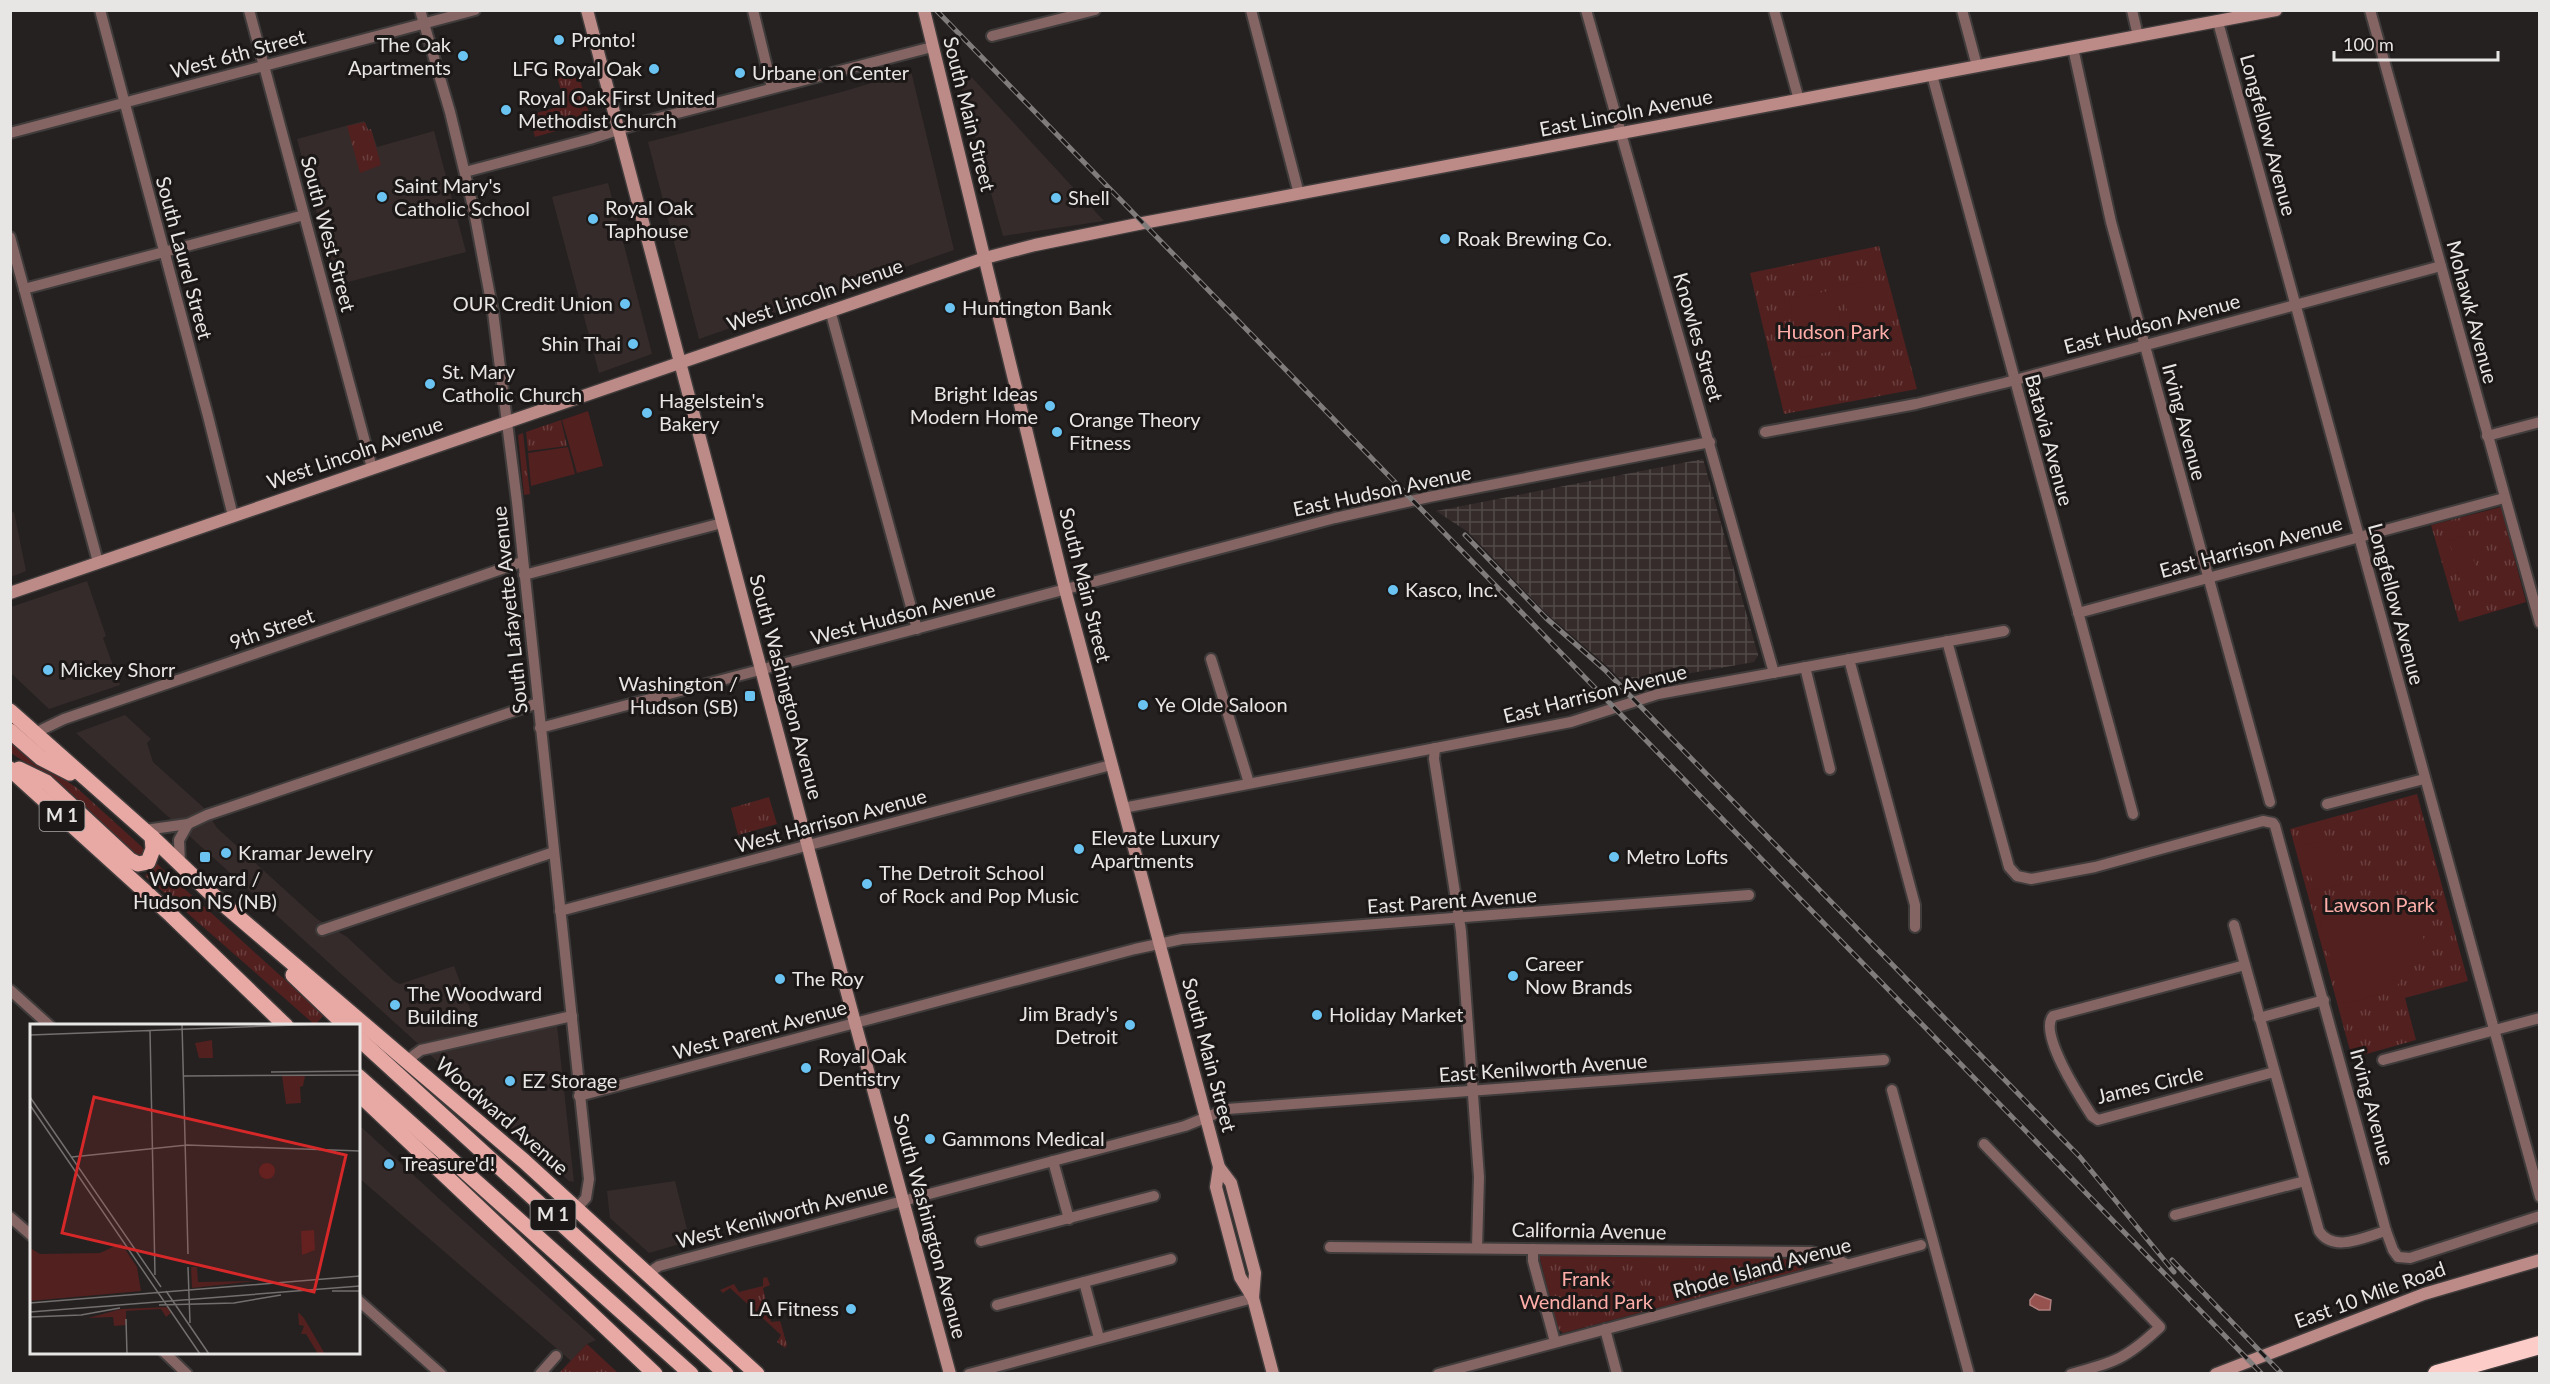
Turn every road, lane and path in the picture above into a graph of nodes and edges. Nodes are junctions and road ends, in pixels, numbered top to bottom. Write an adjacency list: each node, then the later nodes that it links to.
1 (100, 10): 27 (street, South Laurel Street)
2 (249, 10): 22 (street, South West Street)
3 (420, 10): 17 (street, South Lafayette Avenue)
4 (475, 10): 17 (street, West 6th Street)
5 (587, 10): 28 (main road, South Washington Avenue)
6 (753, 10): 25 (street)
7 (924, 10): 20 (main road, South Main Street)
8 (1251, 10): 32 (street)
9 (1586, 10): 30 (street, Knowles Street)
10 (1774, 10): 26 (street)
11 (1962, 10): 23 (street)
12 (2132, 10): 19 (street)
13 (2276, 10): 16 (main road, East Lincoln Avenue)
14 (2370, 10): 37 (street, Mohawk Avenue)
15 (1091, 11): 18 (street)
16 (2218, 21): 19 (main road, East Lincoln Avenue); 39 (street, Longfellow Avenue)
17 (425, 23): 22 (street, West 6th Street); 31 (street, South Lafayette Avenue)
18 (992, 36)
19 (2138, 36): 21 (main road, East Lincoln Avenue)
20 (932, 47): 25 (street); 36 (main road, South Main Street)
21 (2073, 48): 23 (main road, East Lincoln Avenue); 41 (street, Irving Avenue)
22 (264, 66): 27 (street, West 6th Street); 33 (street, South West Street)
23 (1977, 66): 24 (main road, East Lincoln Avenue)
24 (1932, 75): 26 (main road, East Lincoln Avenue); 43 (street, Batavia Avenue)
25 (772, 88): 28 (street)
26 (1798, 100): 30 (main road, East Lincoln Avenue)
27 (124, 102): 29 (street, West 6th Street); 35 (street, South Laurel Street)
28 (619, 130): 31 (street); 42 (main road, South Washington Avenue)
29 (10, 133)
30 (1622, 133): 32 (main road, East Lincoln Avenue); 48 (street, Knowles Street)
31 (465, 172): 44 (street, South Lafayette Avenue)
32 (1299, 194): 36 (main road, East Lincoln Avenue)
33 (304, 215): 35 (street); 49 (street, South West Street)
34 (10, 237): 38 (street)
35 (164, 252): 38 (street); 51 (street, South Laurel Street)
36 (985, 258): 40 (main road, West Lincoln Avenue); 58 (main road, South Main Street)
37 (2441, 266): 39 (street, East Hudson Avenue); 47 (street, Mohawk Avenue)
38 (24, 289): 54 (street)
39 (2296, 305): 41 (street, East Hudson Avenue); 53 (street, Longfellow Avenue)
40 (830, 310): 42 (main road, West Lincoln Avenue); 62 (street)
41 (2144, 345): 43 (street, East Hudson Avenue); 57 (street, Irving Avenue)
42 (681, 362): 44 (main road, West Lincoln Avenue); 52 (main road, South Washington Avenue)
43 (2014, 380): 46 (street, East Hudson Avenue); 60 (street, Batavia Avenue)
44 (507, 421): 49 (main road, West Lincoln Avenue); 55 (street, South Lafayette Avenue)
45 (2540, 422): 47 (street)
46 (1765, 432)
47 (2487, 436): 50 (street, Mohawk Avenue)
48 (1710, 442): 58 (street, East Hudson Avenue); 69 (street, Knowles Street)
49 (372, 468): 51 (main road, West Lincoln Avenue)
50 (2504, 498): 53 (street, East Harrison Avenue); 61 (street, Mohawk Avenue)
51 (232, 516): 54 (main road, West Lincoln Avenue)
52 (722, 523): 56 (street); 68 (main road, South Washington Avenue)
53 (2359, 537): 57 (street, East Harrison Avenue); 78 (street, Longfellow Avenue)
54 (98, 562): 59 (main road, West Lincoln Avenue)
55 (522, 562): 56 (street, South Lafayette Avenue); 73 (street, 9th Street)
56 (524, 575): 70 (street, South Lafayette Avenue)
57 (2208, 578): 60 (street, East Harrison Avenue); 81 (street, Irving Avenue)
58 (1065, 589): 62 (street, West Hudson Avenue); 75 (main road, South Main Street)
59 (10, 593)
60 (2078, 613): 84 (street, Batavia Avenue)
61 (2540, 623)
62 (917, 629): 68 (street, West Hudson Avenue)
63 (2004, 631): 64 (street, East Harrison Avenue)
64 (1947, 641): 66 (street, East Harrison Avenue); 101 (street, Irving Avenue)
65 (1211, 659): 80 (street)
66 (1849, 659): 67 (street, East Harrison Avenue); 96 (street)
67 (1805, 667): 69 (street, East Harrison Avenue); 77 (street)
68 (762, 670): 72 (street, West Hudson Avenue); 87 (main road, South Washington Avenue)
69 (1774, 673): 74 (street, East Harrison Avenue)
70 (538, 703): 72 (street, South Lafayette Avenue); 85 (street)
71 (13, 720): 73 (main road, M 1); 79 (main road)
72 (540, 728): 88 (street, South Lafayette Avenue)
73 (35, 733): 79 (main road, M 1)
74 (1435, 748): 80 (street, East Harrison Avenue); 93 (street)
75 (1111, 765): 83 (main road, South Main Street); 87 (street, West Harrison Avenue)
76 (10, 767): 86 (main road); 94 (main road, M 1)
77 (1830, 769)
78 (2424, 779): 82 (street); 110 (street, Longfellow Avenue)
79 (86, 781): 86 (main road, Woodward Avenue / M 1)
80 (1248, 783): 83 (street, East Harrison Avenue)
81 (2270, 802)
82 (2327, 804)
83 (1123, 808): 98 (main road, South Main Street)
84 (2133, 814)
85 (188, 824): 86 (street); 89 (street)
86 (149, 834): 89 (main road, Woodward Avenue / M 1)
87 (807, 845): 92 (street, West Harrison Avenue); 105 (main road, South Washington Avenue)
88 (554, 852): 92 (street, South Lafayette Avenue); 97 (street)
89 (180, 864): 91 (main road, Woodward Avenue / M 1)
90 (1749, 895): 93 (street, East Parent Avenue)
91 (215, 897): 109 (main road, Woodward Avenue / M 1); 114 (main road, Woodward Avenue)
92 (560, 911): 102 (street, South Lafayette Avenue)
93 (1460, 918): 98 (street, East Parent Avenue); 118 (street)
94 (182, 925): 107 (main road); 108 (main road, M 1)
95 (2234, 925): 99 (street)
96 (1915, 927)
97 (322, 930)
98 (1159, 944): 105 (street, West Parent Avenue); 121 (main road, South Main Street)
99 (2245, 965): 103 (street); 115 (street, James Circle)
100 (10, 990): 106 (street)
101 (2324, 1000): 103 (street); 133 (street, Irving Avenue)
102 (572, 1017): 114 (street); 120 (street, South Lafayette Avenue)
103 (2259, 1018): 115 (street)
104 (2540, 1018): 110 (street)
105 (855, 1023): 120 (street, West Parent Avenue); 127 (main road, South Washington Avenue)
106 (48, 1024)
107 (284, 1024)
108 (298, 1024)
109 (344, 1024)
110 (2493, 1031): 113 (street); 126 (street, Longfellow Avenue)
111 (360, 1040): 159 (main road, Woodward Avenue / M 1)
112 (1884, 1060): 118 (street, East Kenilworth Avenue)
113 (2383, 1060)
114 (406, 1061): 128 (main road, Woodward Avenue)
115 (2274, 1072): 124 (street)
116 (360, 1078): 158 (main road, M 1)
117 (1892, 1090): 166 (street)
118 (1472, 1091): 121 (street, East Kenilworth Avenue); 138 (street)
119 (360, 1096): 157 (main road)
120 (579, 1096): 128 (street, South Lafayette Avenue)
121 (1206, 1117): 123 (street, West Kenilworth Avenue); 145 (main road, South Main Street)
122 (1984, 1144): 167 (street)
123 (1053, 1161): 127 (street, West Kenilworth Avenue); 132 (street)
124 (2305, 1181): 129 (street); 133 (street)
125 (1154, 1196): 132 (street)
126 (2540, 1197)
127 (903, 1200): 143 (street, West Kenilworth Avenue); 161 (main road, South Washington Avenue)
128 (576, 1209): 143 (main road, Woodward Avenue)
129 (2175, 1215)
130 (2540, 1216): 133 (street, Irving Avenue)
131 (10, 1217): 134 (street)
132 (1069, 1219): 135 (street)
133 (2386, 1231)
134 (30, 1234)
135 (981, 1241)
136 (1921, 1245): 142 (street, Rhode Island Avenue)
137 (1330, 1247): 138 (street, California Avenue)
138 (1477, 1248): 139 (street, California Avenue)
139 (1533, 1249): 142 (street, California Avenue); 150 (street)
140 (1171, 1259): 144 (street)
141 (2540, 1260): 168 (main road, East 10 Mile Road)
142 (1846, 1264): 148 (street, Rhode Island Avenue)
143 (647, 1274): 160 (main road, Woodward Avenue)
144 (1084, 1282): 147 (street); 149 (street)
145 (1253, 1299): 149 (street); 163 (main road, South Main Street)
146 (360, 1302): 155 (street)
147 (997, 1305)
148 (1605, 1329): 150 (street, Rhode Island Avenue); 165 (street)
149 (1100, 1338): 162 (street)
150 (1555, 1342): 164 (street, Rhode Island Avenue)
151 (2540, 1345): 169 (highway)
152 (165, 1354): 154 (street)
153 (556, 1356): 156 (street)
154 (187, 1374)
155 (441, 1374)
156 (540, 1374)
157 (655, 1374)
158 (691, 1374)
159 (726, 1374)
160 (757, 1374)
161 (950, 1374)
162 (969, 1374)
163 (1273, 1374)
164 (1438, 1374)
165 (1617, 1374)
166 (1969, 1374)
167 (2071, 1374)
168 (2216, 1374)
169 (2437, 1374)

